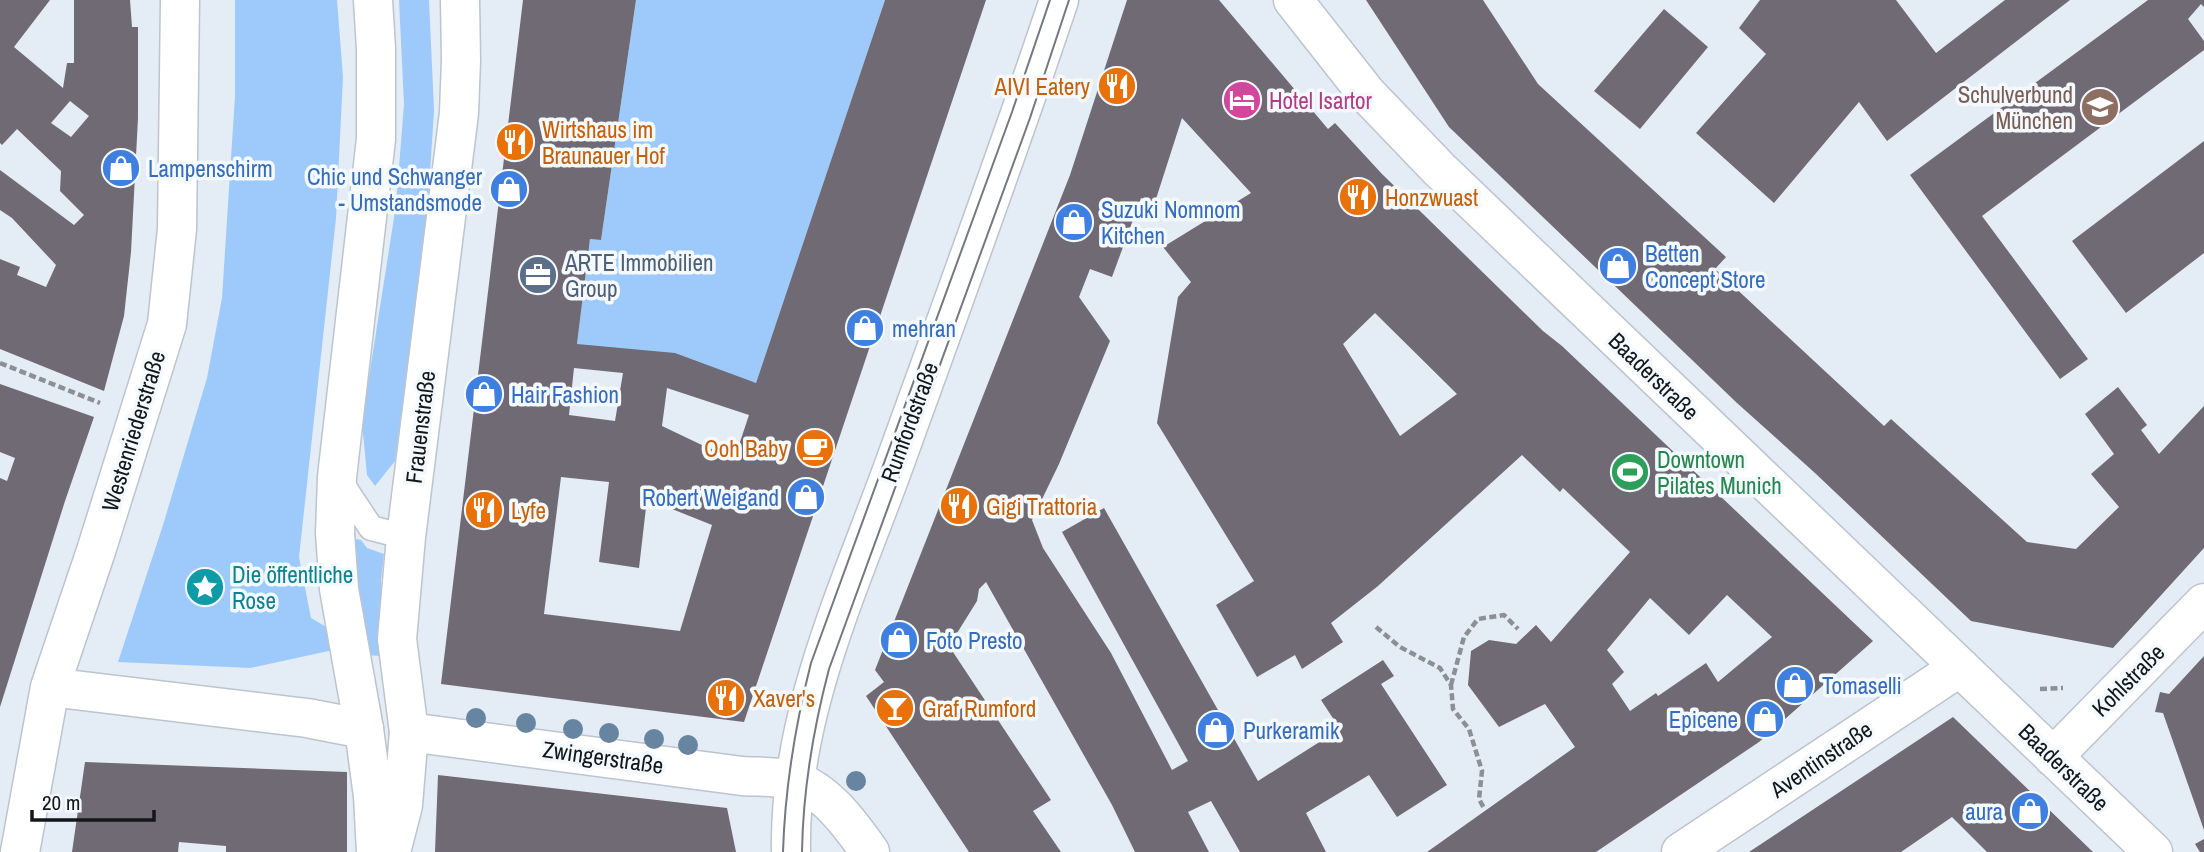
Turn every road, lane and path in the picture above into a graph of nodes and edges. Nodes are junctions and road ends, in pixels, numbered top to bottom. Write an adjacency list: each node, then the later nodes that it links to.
1 (180, 0): 16 (street, Westenriederstraße)
2 (373, 0): 8 (street)
3 (460, 0): 9 (street, Frauenstraße)
4 (1059, 0): 20 (street, Rumfordstraße)
5 (1293, 0): 13 (street, Baaderstraße)
6 (0, 363): 7 (path)
7 (99, 403)
8 (337, 477): 9 (lane); 17 (street)
9 (406, 537): 18 (street, Frauenstraße)
10 (2204, 603): 14 (street, Kohlstraße)
11 (1376, 627): 15 (path)
12 (1518, 629): 15 (path)
13 (1973, 679): 14 (path); 19 (street, Baaderstraße); 27 (street, Aventinstraße)
14 (2123, 684): 19 (street, Kohlstraße)
15 (1451, 685): 21 (path)
16 (50, 687): 17 (street); 22 (street, Westenriederstraße)
17 (365, 729): 23 (street)
18 (409, 732): 20 (street, Zwingerstraße); 24 (street, Frauenstraße)
19 (2053, 757): 28 (street, Baaderstraße)
20 (796, 782): 25 (street, Rumfordstraße); 26 (street)
21 (1485, 810)
22 (20, 852)
23 (376, 852)
24 (391, 852)
25 (791, 852)
26 (870, 852)
27 (1681, 852)
28 (2153, 852)

